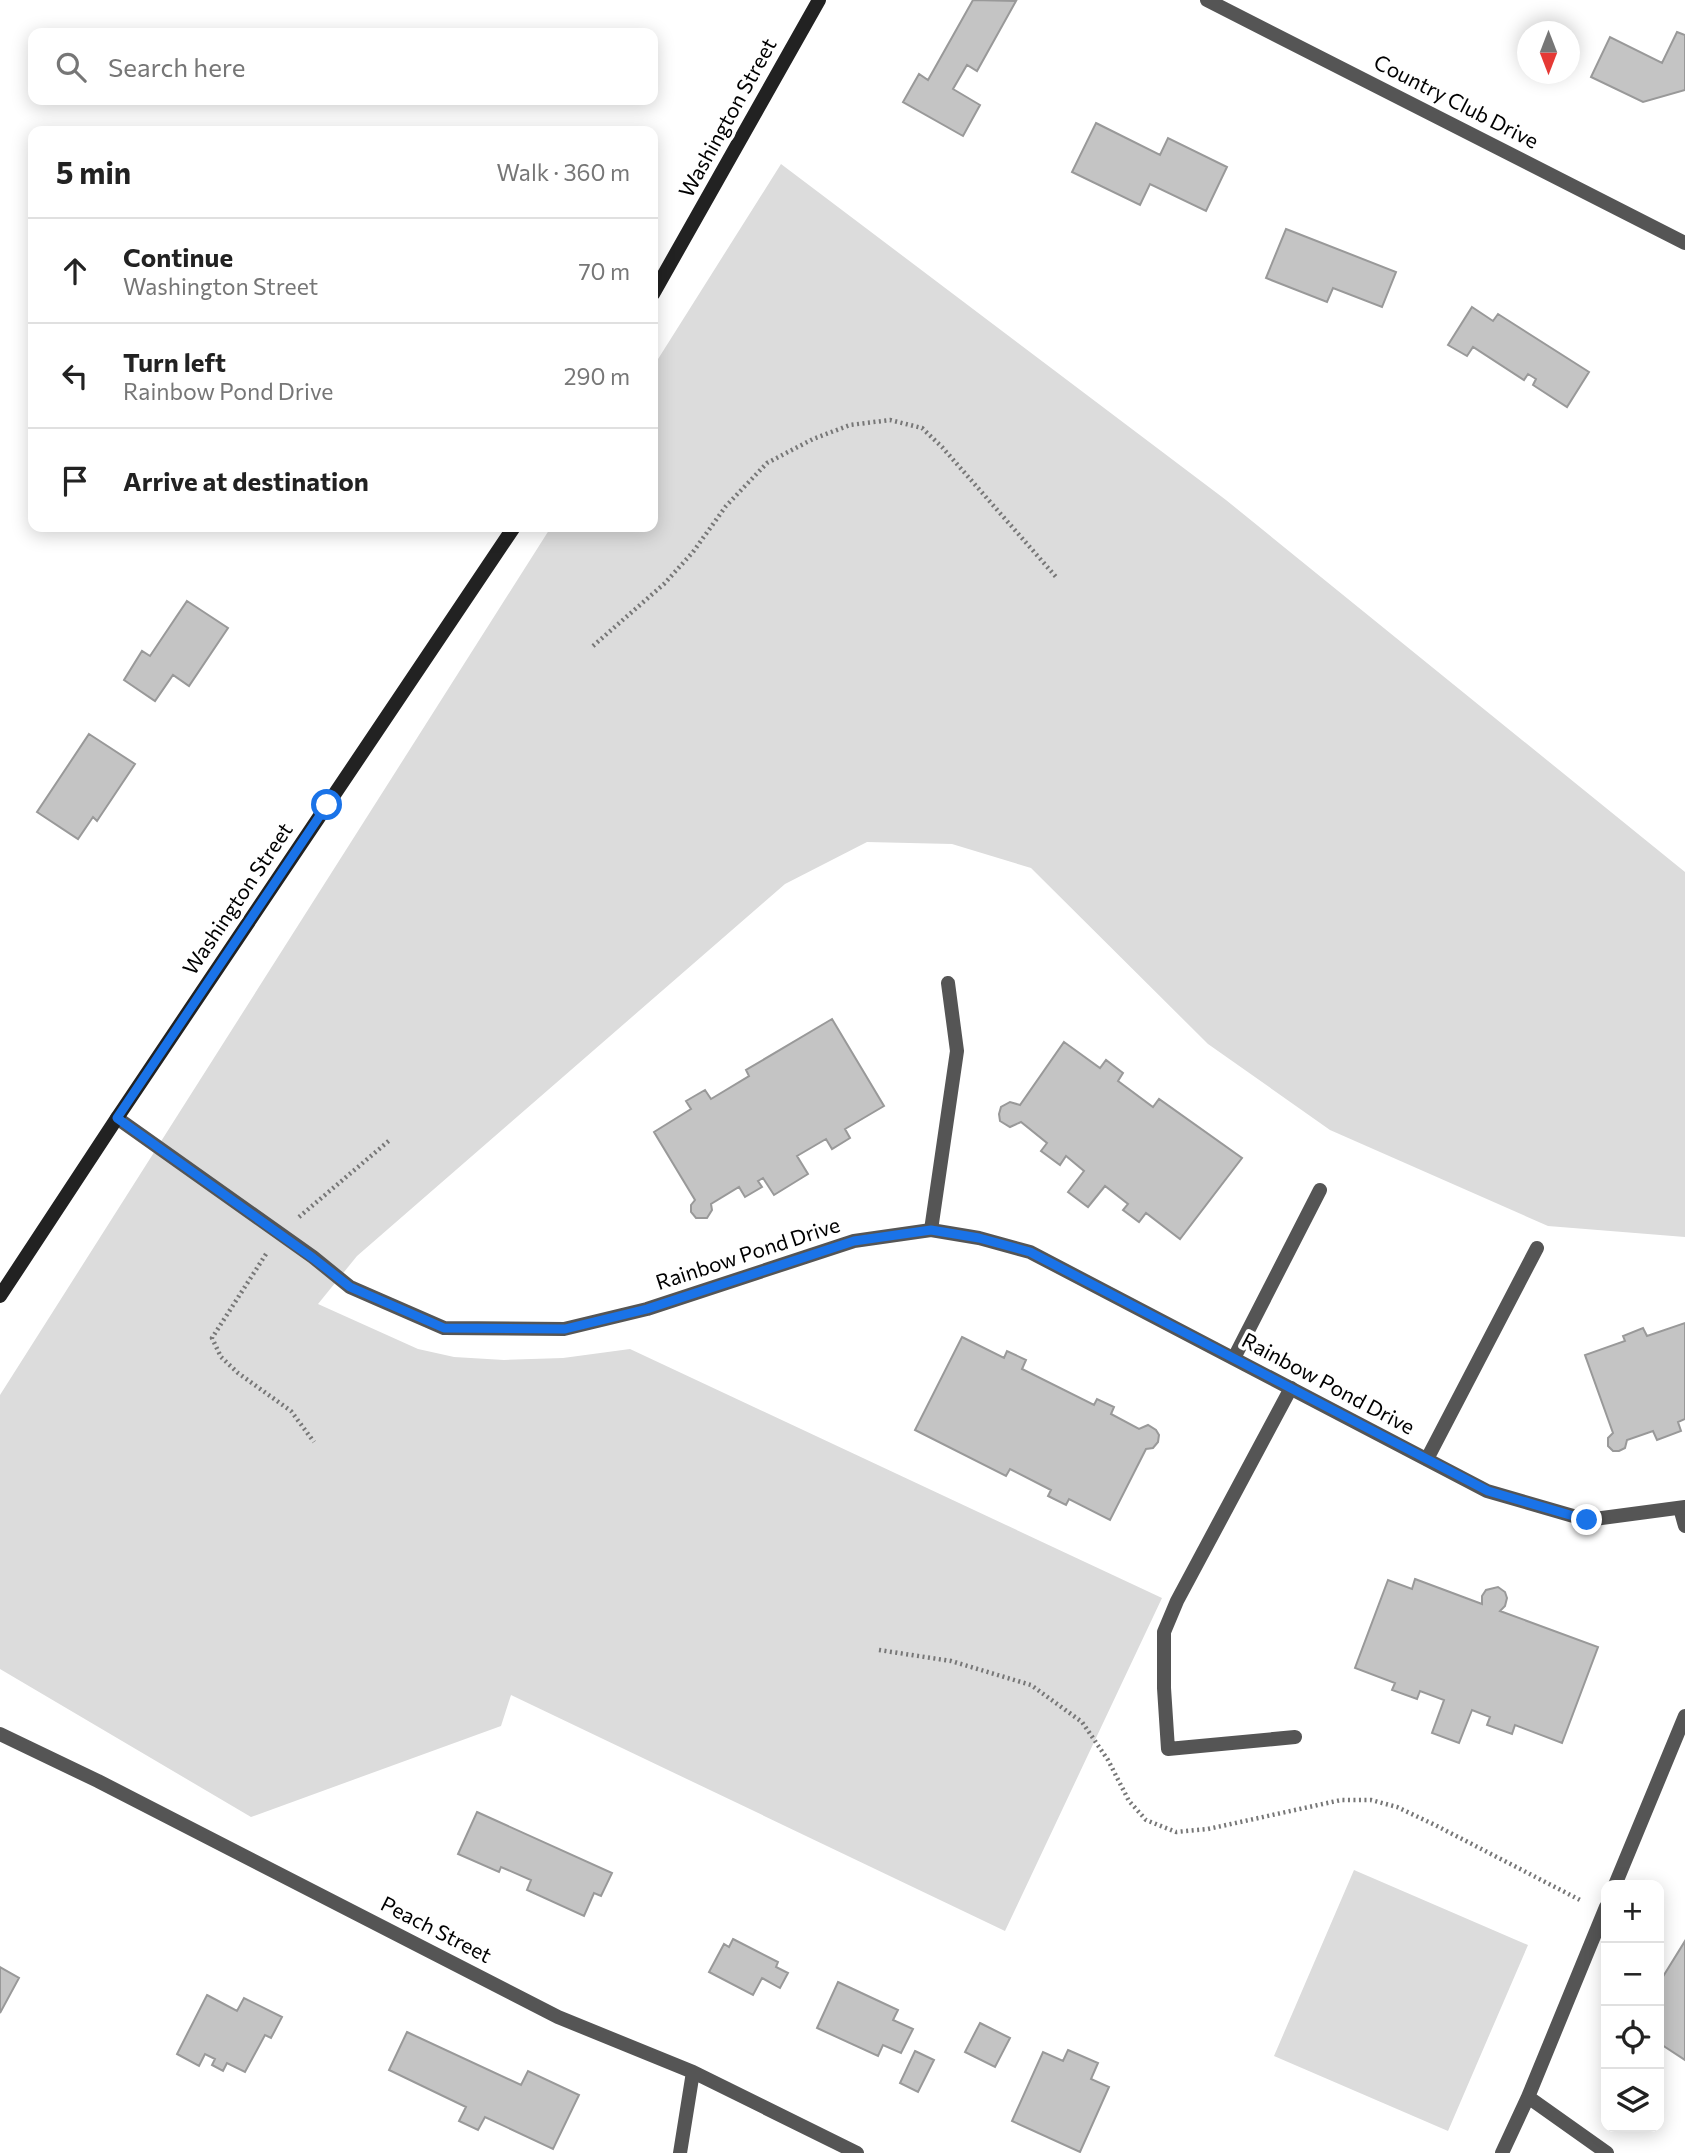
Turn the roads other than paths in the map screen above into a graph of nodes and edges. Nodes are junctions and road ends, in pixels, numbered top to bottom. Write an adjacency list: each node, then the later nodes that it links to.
1 (819, 0): 4 (main road, Washington Street)
2 (1207, 0): 3 (street, Country Club Drive)
3 (1685, 243)
4 (658, 285)
5 (511, 532): 7 (main road, Washington Street)
6 (948, 983): 9 (street)
7 (117, 1118): 9 (street, Rainbow Pond Drive); 11 (main road, Washington Street)
8 (1320, 1190): 12 (street)
9 (931, 1230): 12 (street, Rainbow Pond Drive)
10 (1537, 1248): 14 (street)
11 (0, 1296)
12 (1234, 1359): 13 (street, Rainbow Pond Drive)
13 (1291, 1388): 14 (street, Rainbow Pond Drive); 19 (street)
14 (1427, 1459): 15 (street, Rainbow Pond Drive)
15 (1683, 1508): 16 (street)
16 (1685, 1526)
17 (1685, 1716): 20 (street)
18 (0, 1734): 22 (street, Peach Street)
19 (1295, 1737)
20 (1617, 1880)
21 (1601, 1920): 23 (street)
22 (693, 2073): 24 (street); 25 (street, Peach Street)
23 (1528, 2097): 26 (street); 27 (street)
24 (680, 2153)
25 (857, 2153)
26 (1503, 2153)
27 (1607, 2153)

